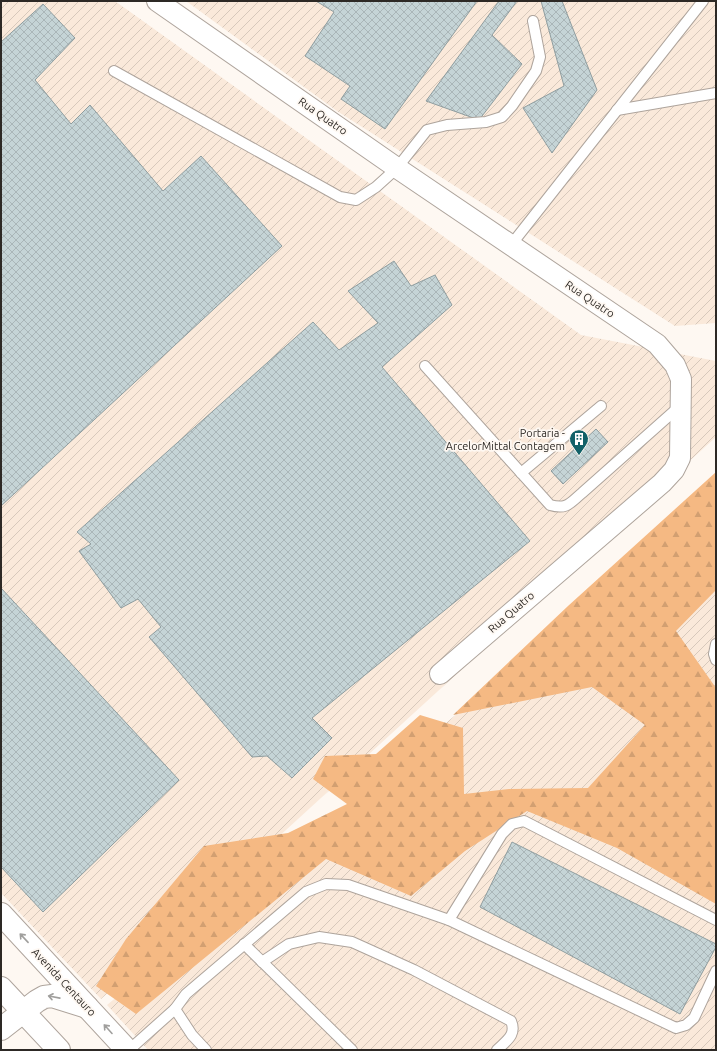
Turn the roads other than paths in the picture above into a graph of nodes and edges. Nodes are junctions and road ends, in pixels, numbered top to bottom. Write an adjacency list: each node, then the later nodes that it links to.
1 (156, 1): 7 (street, Rua Quatro)
2 (703, 1): 6 (lane)
3 (533, 21): 7 (lane)
4 (114, 72): 7 (lane)
5 (716, 94): 6 (lane)
6 (618, 110): 8 (lane)
7 (396, 168): 8 (street, Rua Quatro)
8 (511, 246): 11 (street, Rua Quatro)
9 (425, 366): 12 (lane)
10 (601, 406): 12 (lane)
11 (680, 406): 12 (lane); 15 (street, Rua Quatro)
12 (521, 473)
13 (716, 644): 14 (lane)
14 (716, 660)
15 (440, 674)
16 (1, 914): 23 (street, Avenida Centauro, one-way to 16)
17 (449, 920): 18 (lane); 19 (lane); 21 (lane)
18 (716, 920)
19 (244, 944): 20 (lane); 24 (lane)
20 (262, 962): 30 (lane); 31 (lane)
21 (716, 971)
22 (1, 988): 25 (street)
23 (89, 1008): 25 (street, one-way to 25); 28 (street, Avenida Centauro, one-way to 23)
24 (175, 1009): 28 (lane); 29 (lane)
25 (23, 1011): 26 (street); 27 (street)
26 (1, 1029)
27 (57, 1049)
28 (128, 1050)
29 (206, 1050)
30 (352, 1050)
31 (497, 1050)

